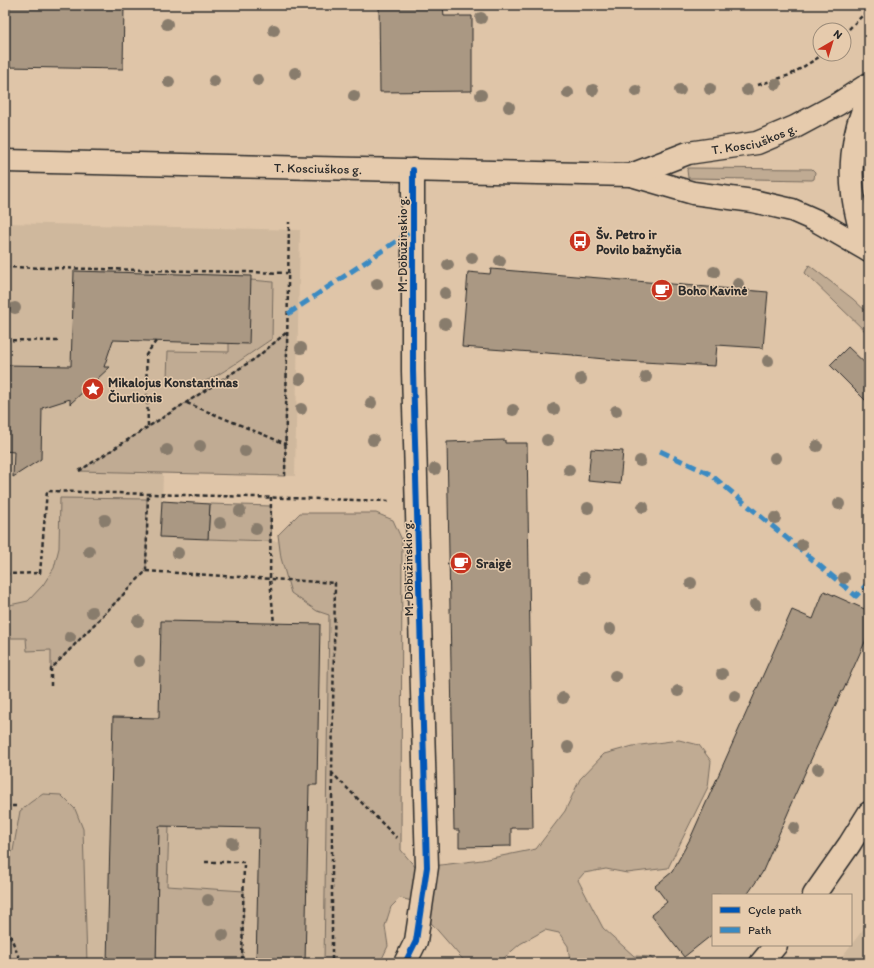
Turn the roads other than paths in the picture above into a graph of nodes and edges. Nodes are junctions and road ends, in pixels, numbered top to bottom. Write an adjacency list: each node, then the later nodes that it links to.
1 (869, 84): 5 (main road, T. Kosciuškos g.)
2 (869, 96): 6 (main road)
3 (5, 161): 4 (main road, T. Kosciuškos g.)
4 (412, 170): 5 (main road, T. Kosciuškos g.); 10 (main road, M. Dobužinskio g.)
5 (631, 175): 6 (main road, T. Kosciuškos g.)
6 (869, 251)
7 (869, 813): 8 (main road)
8 (815, 894)
9 (775, 946): 11 (main road)
10 (405, 963)
11 (761, 963)

